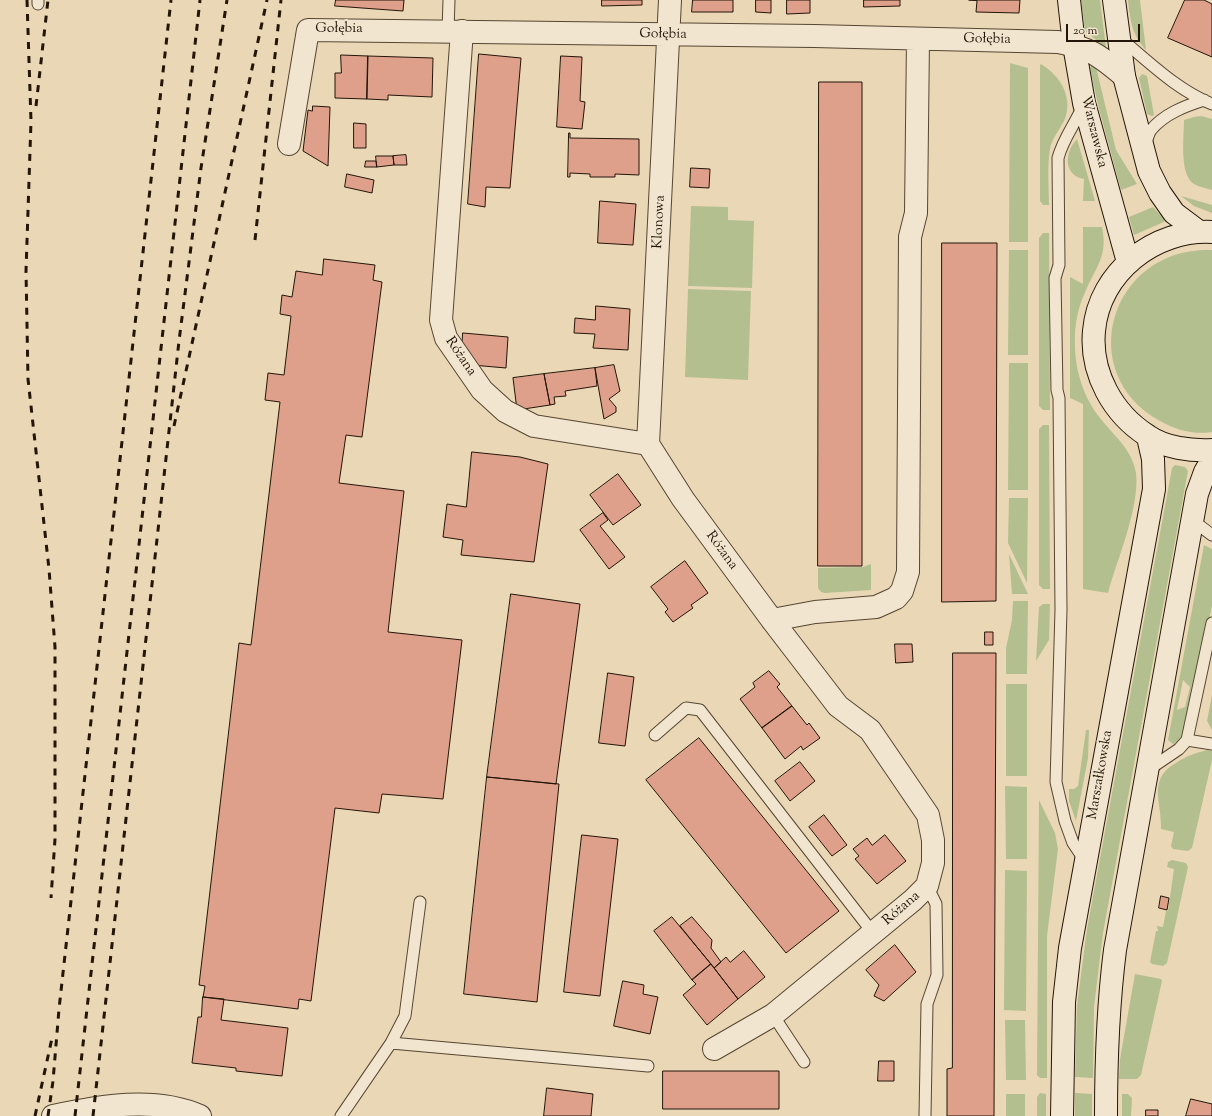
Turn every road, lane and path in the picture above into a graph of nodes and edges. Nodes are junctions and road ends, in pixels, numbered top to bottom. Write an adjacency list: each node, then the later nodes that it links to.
1 (449, 0): 5 (lane)
2 (670, 0): 6 (street, Klonowa)
3 (1069, 0): 9 (street, Warszawska)
4 (1114, 0): 7 (street)
5 (455, 31): 6 (street, Gołębia); 13 (street, Gołębia); 18 (street, Różana)
6 (669, 36): 8 (street, Gołębia); 18 (street, Klonowa)
7 (1118, 36): 10 (street); 11 (lane)
8 (918, 39): 9 (street, Gołębia); 23 (street)
9 (1074, 45): 10 (street, Gołębia); 12 (street, Warszawska)
10 (1124, 76): 14 (street)
11 (1208, 102): 14 (lane)
12 (1084, 103): 16 (street, Warszawska); 29 (lane)
13 (290, 144)
14 (1143, 150): 15 (street)
15 (1205, 232): 16 (street)
16 (1128, 262): 17 (street)
17 (1148, 437): 19 (street); 29 (street, Marszałkowska)
18 (648, 444): 23 (street, Różana)
19 (1212, 450)
20 (1212, 460): 21 (street)
21 (1192, 520): 22 (lane); 28 (street)
22 (1212, 535)
23 (772, 620): 30 (street, Różana)
24 (1212, 623): 26 (lane)
25 (655, 735): 32 (lane)
26 (1187, 740): 27 (lane); 28 (lane)
27 (1212, 744)
28 (1147, 770): 43 (street)
29 (1086, 861): 42 (street, Marszałkowska)
30 (927, 886): 32 (street, Różana); 41 (lane)
31 (420, 902): 34 (lane)
32 (874, 933): 33 (street, Różana)
33 (773, 1015): 35 (street, Różana); 36 (lane)
34 (391, 1043): 37 (lane); 40 (lane)
35 (714, 1049)
36 (804, 1062)
37 (648, 1066)
38 (53, 1116): 39 (street)
39 (200, 1116)
40 (341, 1116)
41 (925, 1116)
42 (1062, 1116)
43 (1106, 1116)

